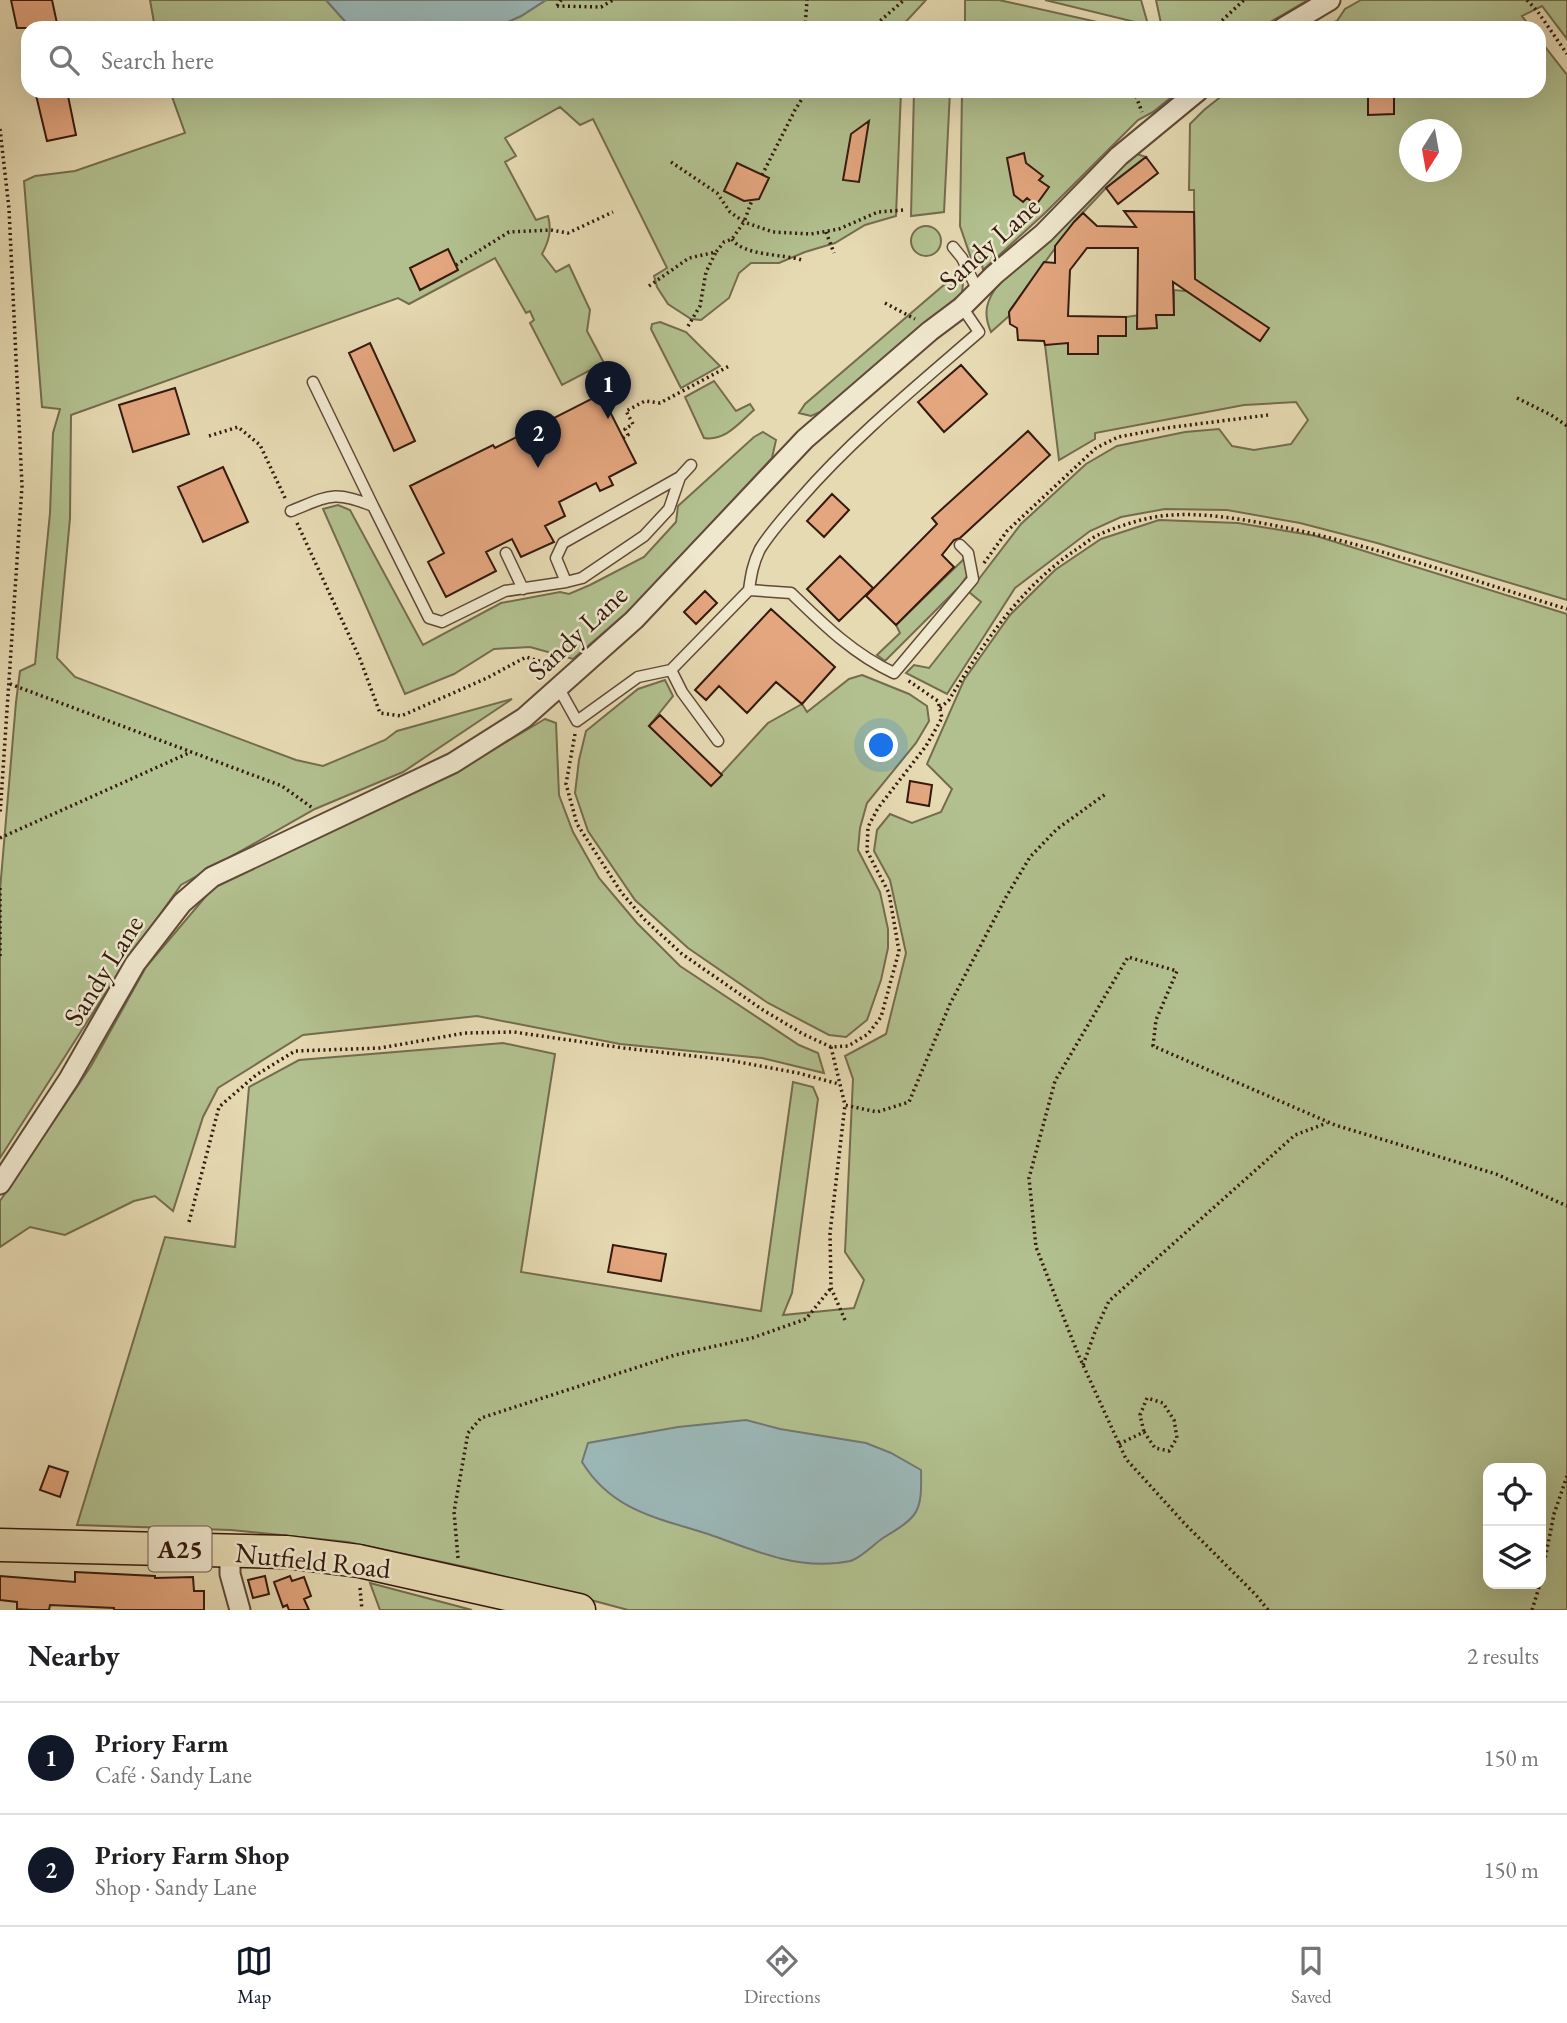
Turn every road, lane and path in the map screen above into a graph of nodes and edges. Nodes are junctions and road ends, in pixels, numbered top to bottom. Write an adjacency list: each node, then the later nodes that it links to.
1 (561, 0): 2 (path)
2 (612, 0)
3 (807, 0): 8 (path)
4 (904, 0): 9 (path)
5 (1244, 0): 10 (path)
6 (1330, 0): 11 (street)
7 (1527, 0): 12 (path)
8 (806, 21)
9 (880, 21)
10 (1222, 21)
11 (1295, 21)
12 (1544, 21)
13 (1546, 24): 14 (path)
14 (1567, 54)
15 (800, 98): 18 (path)
16 (802, 98): 18 (path)
17 (1189, 98): 34 (street, Sandy Lane)
18 (800, 101): 21 (path)
19 (0, 129): 59 (path)
20 (671, 162): 25 (path)
21 (762, 175)
22 (752, 200): 25 (path)
23 (904, 210): 26 (path)
24 (613, 212): 32 (path)
25 (744, 222): 26 (path); 27 (path)
26 (825, 232): 30 (path)
27 (732, 239): 29 (path); 31 (path)
28 (953, 247): 34 (lane)
29 (716, 252): 33 (path); 37 (path)
30 (834, 253)
31 (802, 260)
32 (456, 265)
33 (649, 286)
34 (978, 291): 36 (street, Sandy Lane)
35 (885, 303): 38 (path)
36 (962, 307): 38 (street, Sandy Lane); 55 (lane)
37 (688, 326)
38 (930, 331): 60 (street, Sandy Lane)
39 (731, 365): 45 (path)
40 (313, 382): 48 (lane)
41 (1517, 398): 43 (path)
42 (1268, 415): 52 (path)
43 (1567, 426)
44 (209, 436): 49 (path)
45 (623, 438)
46 (691, 465): 47 (lane)
47 (680, 477): 53 (lane); 53 (lane)
48 (373, 506): 49 (lane); 54 (lane)
49 (291, 511): 60 (path)
50 (960, 545): 52 (lane)
51 (506, 552): 54 (lane)
52 (973, 579): 58 (lane)
53 (566, 582): 54 (lane)
54 (523, 589)
55 (750, 590): 57 (lane); 58 (lane)
56 (1567, 610): 61 (path)
57 (671, 670): 62 (lane); 63 (lane)
58 (894, 673): 61 (path)
59 (10, 684): 64 (path); 66 (path)
60 (558, 687): 62 (lane); 67 (street, Sandy Lane)
61 (940, 708): 71 (path)
62 (577, 721): 71 (path)
63 (718, 741)
64 (191, 752): 67 (path); 68 (path)
65 (1107, 793): 73 (path)
66 (0, 815)
67 (329, 820): 75 (street, Sandy Lane)
68 (0, 838)
69 (0, 888): 70 (path)
70 (0, 959)
71 (831, 1047): 72 (path)
72 (839, 1084): 73 (path); 77 (path)
73 (845, 1105): 78 (path)
74 (1329, 1122): 76 (path); 80 (path); 80 (path)
75 (0, 1184)
76 (1567, 1206)
77 (189, 1222)
78 (831, 1288): 79 (path); 87 (path)
79 (845, 1320)
80 (1083, 1365): 82 (path)
81 (1144, 1432): 81 (path); 82 (path)
82 (1119, 1444): 91 (path)
83 (1567, 1476): 86 (path)
84 (0, 1545): 85 (main road, Nutfield Road / A25)
85 (230, 1550): 87 (main road, Nutfield Road / A25); 89 (street)
86 (1546, 1552)
87 (455, 1581): 90 (main road, Nutfield Road / A25)
88 (1538, 1589): 92 (path)
89 (240, 1610)
90 (579, 1610)
91 (1268, 1610)
92 (1532, 1610)

